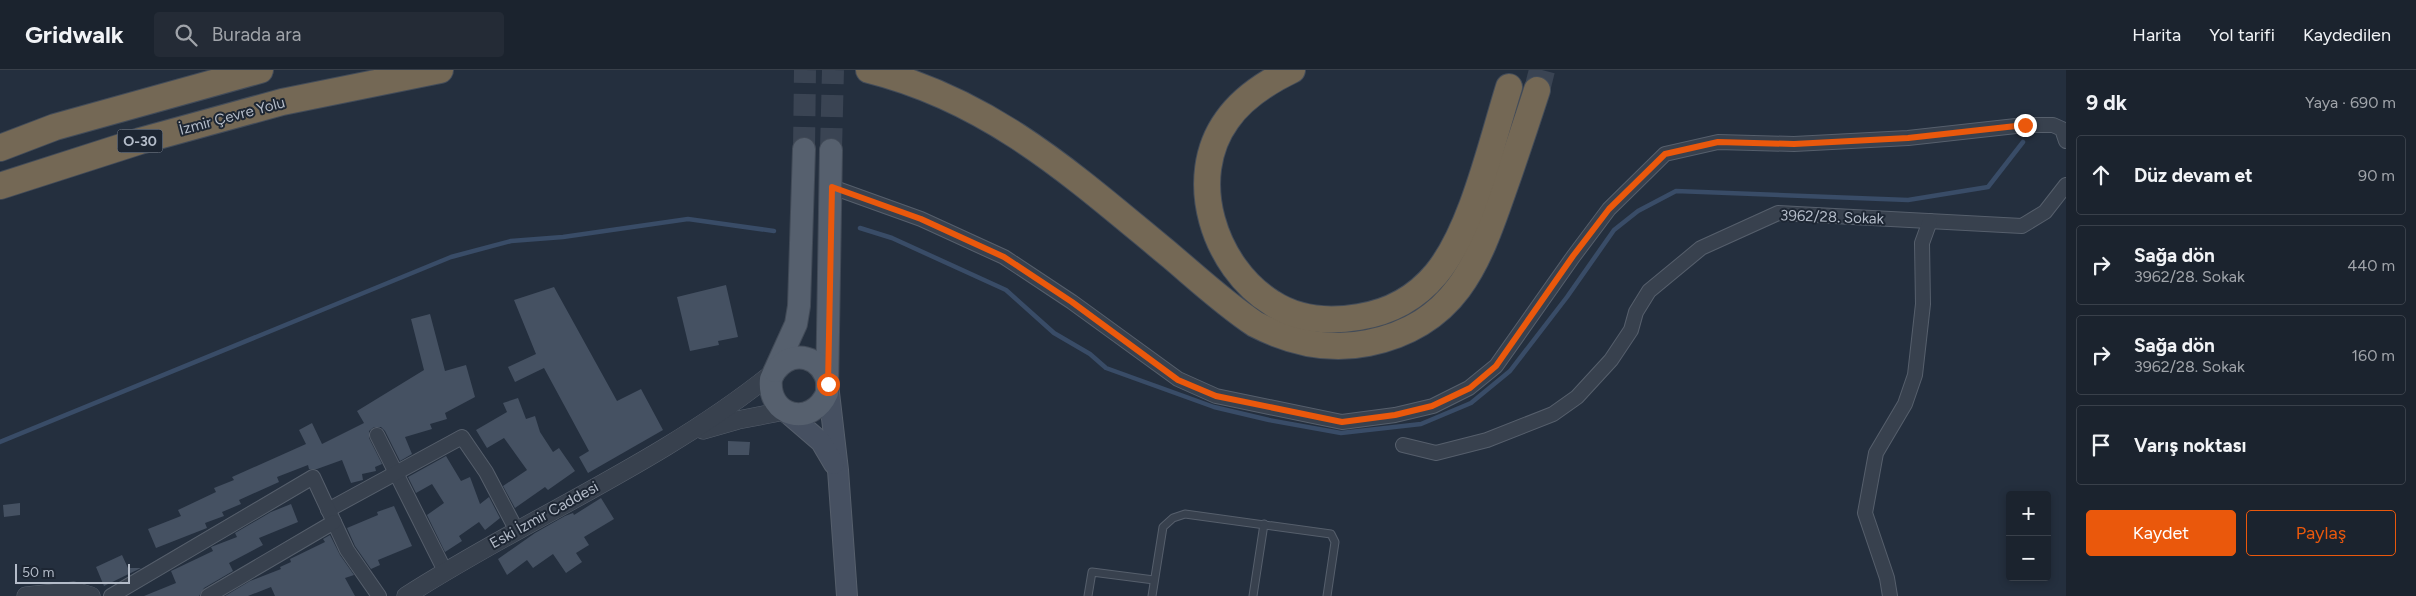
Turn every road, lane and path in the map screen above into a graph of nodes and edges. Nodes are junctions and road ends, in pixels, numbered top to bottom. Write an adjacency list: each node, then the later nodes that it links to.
1 (260, 70): 8 (highway, O-30)
2 (440, 70): 12 (highway, İzmir Çevre Yolu / O-30)
3 (869, 70): 6 (highway)
4 (1292, 70): 5 (highway)
5 (1509, 87)
6 (1537, 90)
7 (2066, 141): 13 (street)
8 (0, 148)
9 (804, 149): 15 (main road)
10 (831, 150): 13 (main road)
11 (2066, 185): 14 (street, 3962/28. Sokak)
12 (0, 186)
13 (832, 187): 16 (main road)
14 (1930, 221): 20 (street, 3962/28. Sokak); 39 (street)
15 (774, 371): 16 (main road); 17 (main road); 19 (street, Eski İzmir Caddesi)
16 (828, 384): 17 (main road); 21 (main road)
17 (785, 411): 19 (street, Eski İzmir Caddesi); 21 (main road)
18 (377, 435): 22 (street)
19 (683, 436): 25 (street, Eski İzmir Caddesi)
20 (1403, 445)
21 (838, 470): 34 (main road)
22 (397, 472): 23 (street); 25 (street); 26 (street)
23 (331, 516): 30 (street); 31 (street); 32 (street)
24 (1264, 524): 27 (lane); 37 (lane); 38 (lane)
25 (517, 531): 26 (street, Eski İzmir Caddesi)
26 (445, 571): 33 (street, Eski İzmir Caddesi)
27 (1154, 580): 35 (lane); 36 (lane)
28 (26, 596): 29 (street)
29 (91, 596)
30 (111, 596)
31 (208, 596)
32 (380, 596)
33 (406, 596)
34 (847, 596)
35 (1088, 596)
36 (1152, 596)
37 (1253, 596)
38 (1327, 596)
39 (1890, 596)

